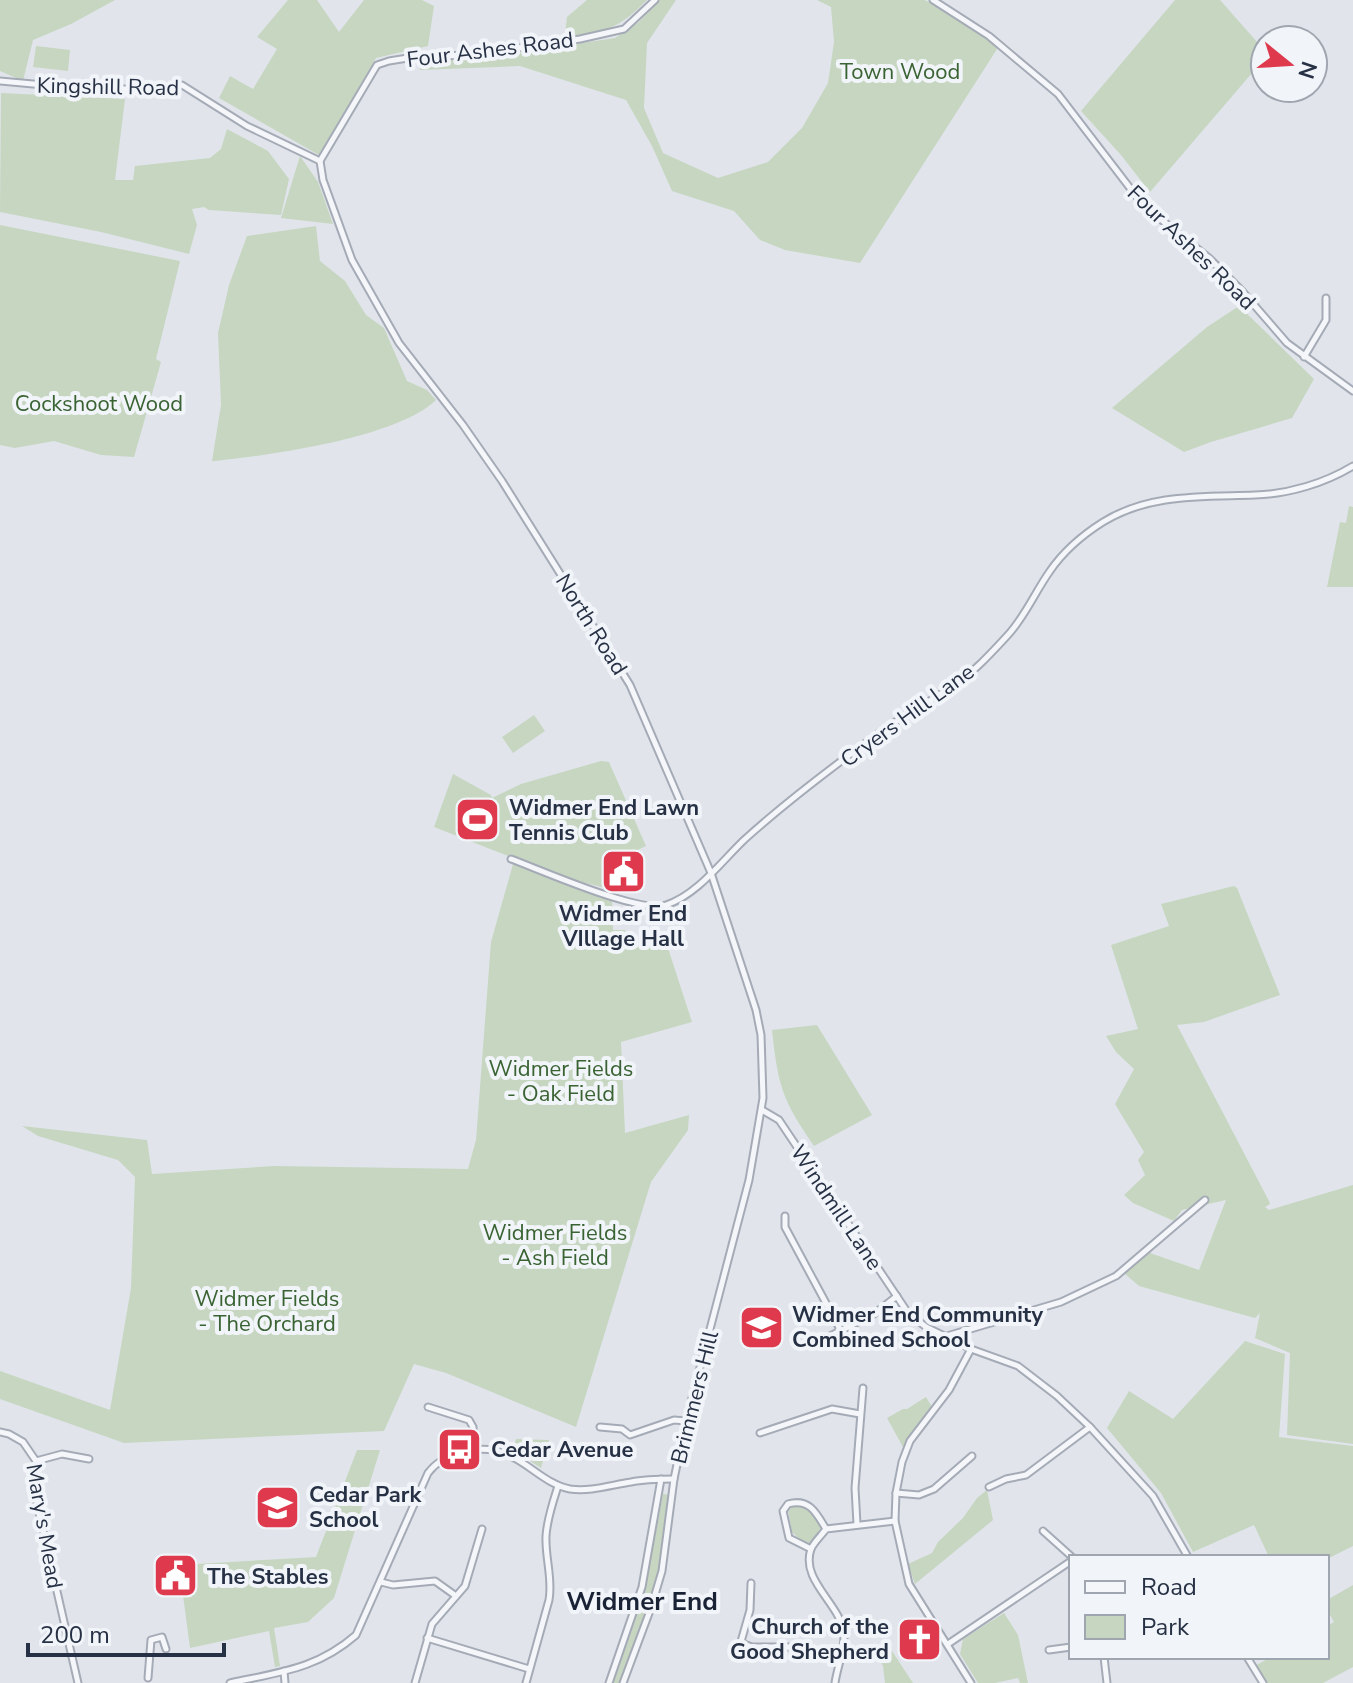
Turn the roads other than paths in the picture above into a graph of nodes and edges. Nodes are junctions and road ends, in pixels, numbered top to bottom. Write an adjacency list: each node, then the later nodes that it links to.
1 (655, 0): 4 (street, Four Ashes Road)
2 (933, 0): 6 (street, Four Ashes Road)
3 (0, 81): 4 (street, Kingshill Road)
4 (320, 161): 10 (street, North Road)
5 (1326, 298): 6 (street)
6 (1304, 357): 7 (street, Four Ashes Road)
7 (1353, 391)
8 (1353, 466): 10 (street, Cryers Hill Lane)
9 (511, 859): 10 (street, Cryers Hill Lane)
10 (711, 873): 11 (street, North Road)
11 (762, 1110): 14 (street, Windmill Lane); 22 (street, Brimmers Hill)
12 (1205, 1200): 16 (street)
13 (785, 1216): 15 (street)
14 (897, 1296): 15 (street); 16 (street, Windmill Lane)
15 (841, 1331): 17 (street)
16 (946, 1336): 18 (street, Windmill Lane)
17 (820, 1341)
18 (971, 1349): 24 (street, Windmill Lane); 35 (street)
19 (863, 1388): 21 (street)
20 (428, 1407): 27 (street)
21 (860, 1414): 26 (street); 37 (street)
22 (686, 1421): 23 (street); 32 (street, Brimmers Hill)
23 (600, 1427)
24 (1090, 1427): 34 (street); 42 (street, Windmill Lane)
25 (0, 1432): 30 (street, Mary's Mead)
26 (760, 1433)
27 (474, 1451): 33 (street); 45 (street)
28 (972, 1456): 35 (street)
29 (89, 1459): 30 (street)
30 (36, 1461): 62 (street, Mary's Mead)
31 (661, 1479): 32 (street); 33 (street); 67 (street)
32 (674, 1479): 68 (street, Brimmers Hill)
33 (558, 1486): 58 (street)
34 (989, 1487)
35 (896, 1493): 36 (street)
36 (895, 1521): 37 (street); 50 (street)
37 (857, 1524): 39 (street)
38 (482, 1529): 47 (street)
39 (826, 1529): 41 (street); 41 (street)
40 (1043, 1531): 43 (street)
41 (811, 1549): 55 (street)
42 (1187, 1555)
43 (1069, 1556)
44 (1069, 1561): 50 (street)
45 (381, 1582): 47 (street); 59 (street)
46 (751, 1583): 49 (street)
47 (456, 1596): 48 (street)
48 (427, 1638): 58 (street); 65 (street)
49 (741, 1643): 54 (street); 55 (street)
50 (948, 1644): 70 (street)
51 (1069, 1647): 53 (street)
52 (166, 1649): 60 (street)
53 (1049, 1650)
54 (738, 1652)
55 (840, 1656): 69 (street)
56 (1104, 1659): 71 (street)
57 (1248, 1659): 72 (street)
58 (529, 1669): 66 (street)
59 (284, 1671): 61 (street); 64 (street)
60 (148, 1678)
61 (259, 1680): 63 (street)
62 (78, 1683)
63 (230, 1683)
64 (285, 1683)
65 (415, 1683)
66 (526, 1683)
67 (609, 1683)
68 (623, 1683)
69 (835, 1683)
70 (971, 1683)
71 (1107, 1683)
72 (1263, 1683)

